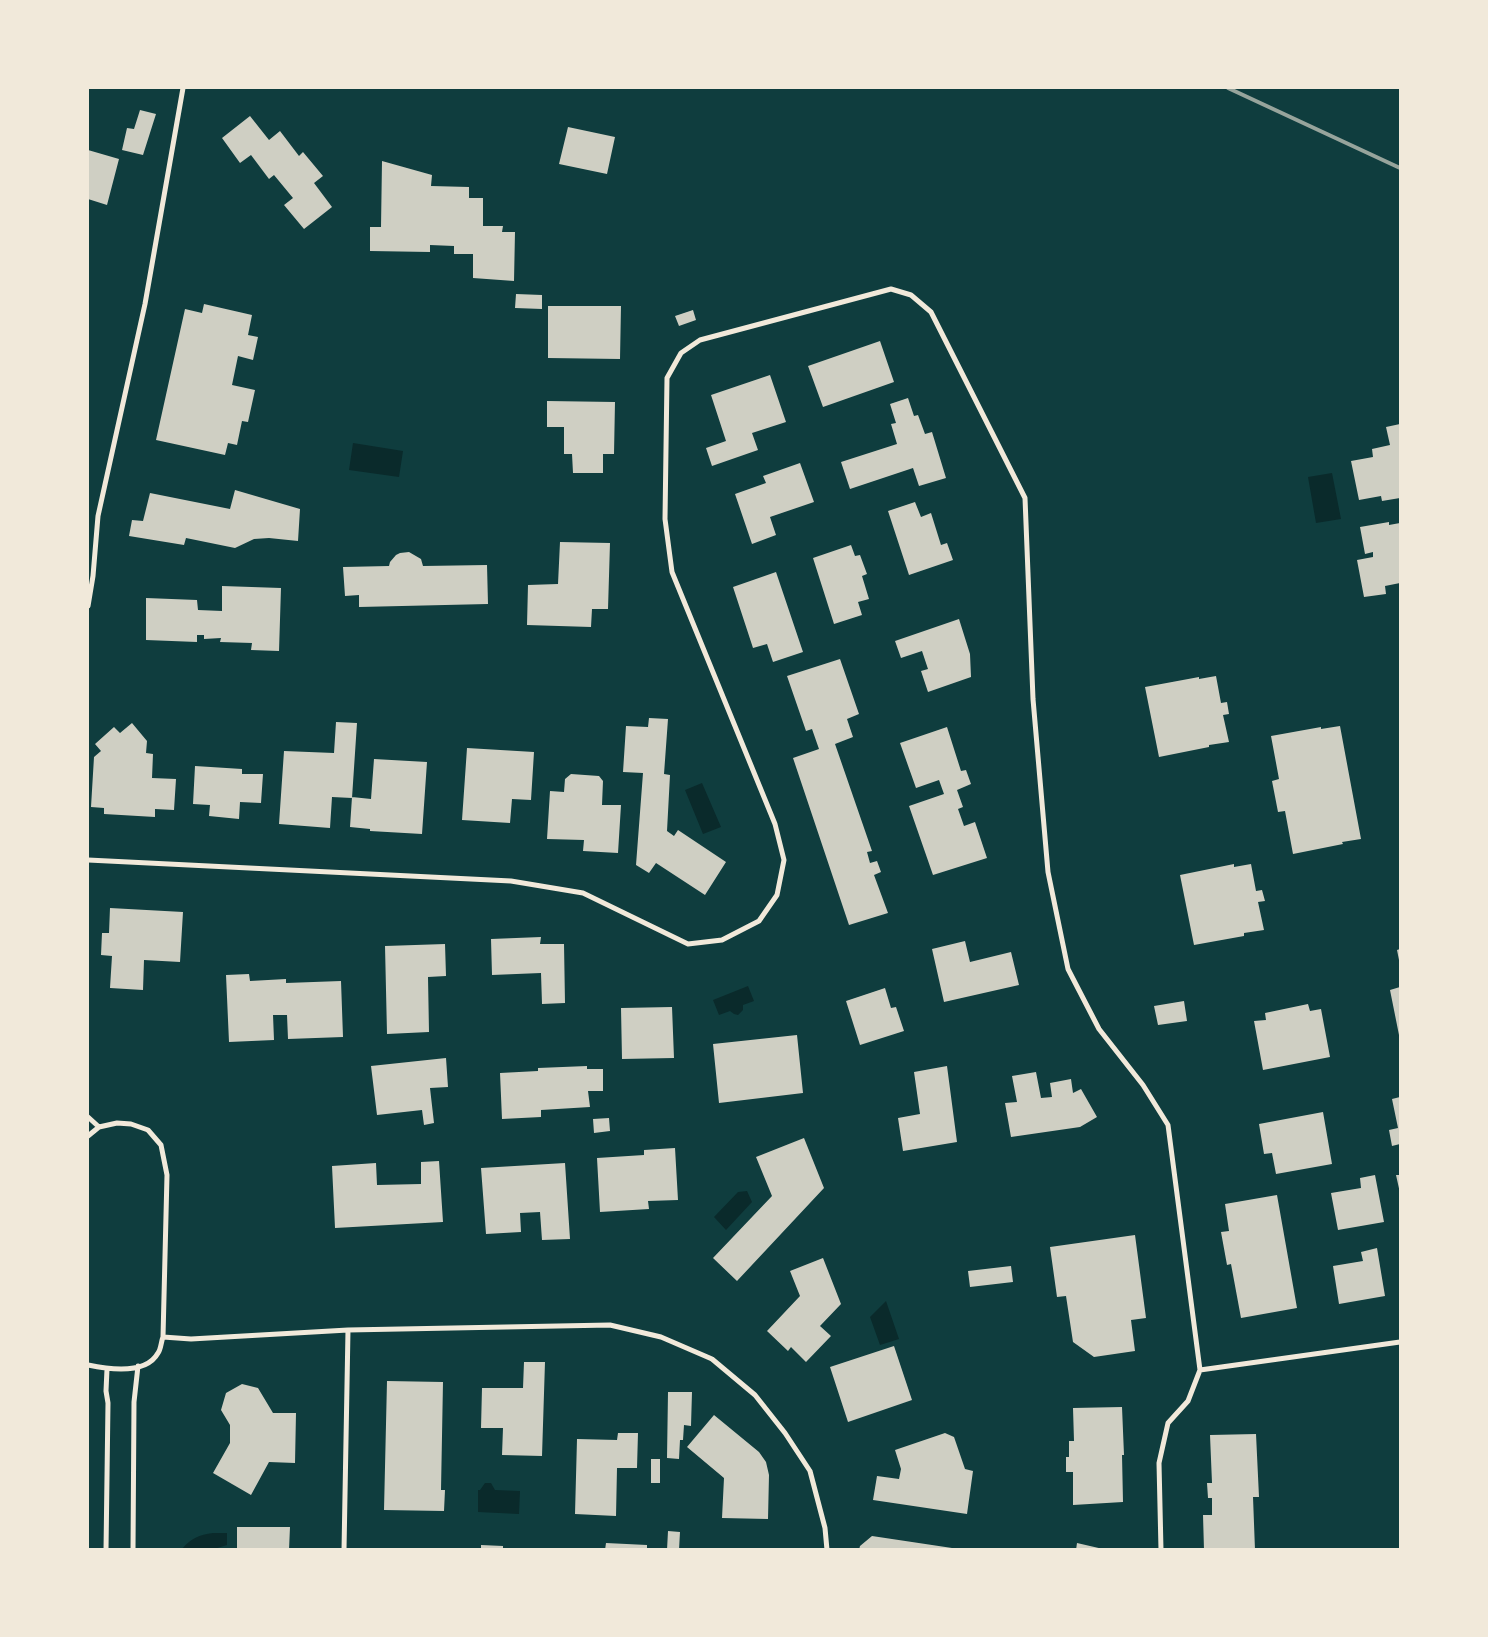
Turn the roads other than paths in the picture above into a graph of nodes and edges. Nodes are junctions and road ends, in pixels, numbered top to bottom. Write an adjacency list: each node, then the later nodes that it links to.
1 (183, 88): 2 (street)
2 (88, 606)
3 (88, 860): 13 (street)
4 (88, 1117): 5 (street)
5 (99, 1127): 6 (street); 8 (street)
6 (88, 1136)
7 (348, 1330): 8 (street); 16 (street); 17 (street)
8 (163, 1337): 11 (street)
9 (1400, 1342): 13 (street)
10 (88, 1364): 12 (street)
11 (138, 1366): 12 (street); 15 (street)
12 (107, 1369): 14 (street)
13 (1200, 1370): 18 (street)
14 (106, 1550)
15 (133, 1550)
16 (344, 1550)
17 (828, 1550)
18 (1161, 1550)

